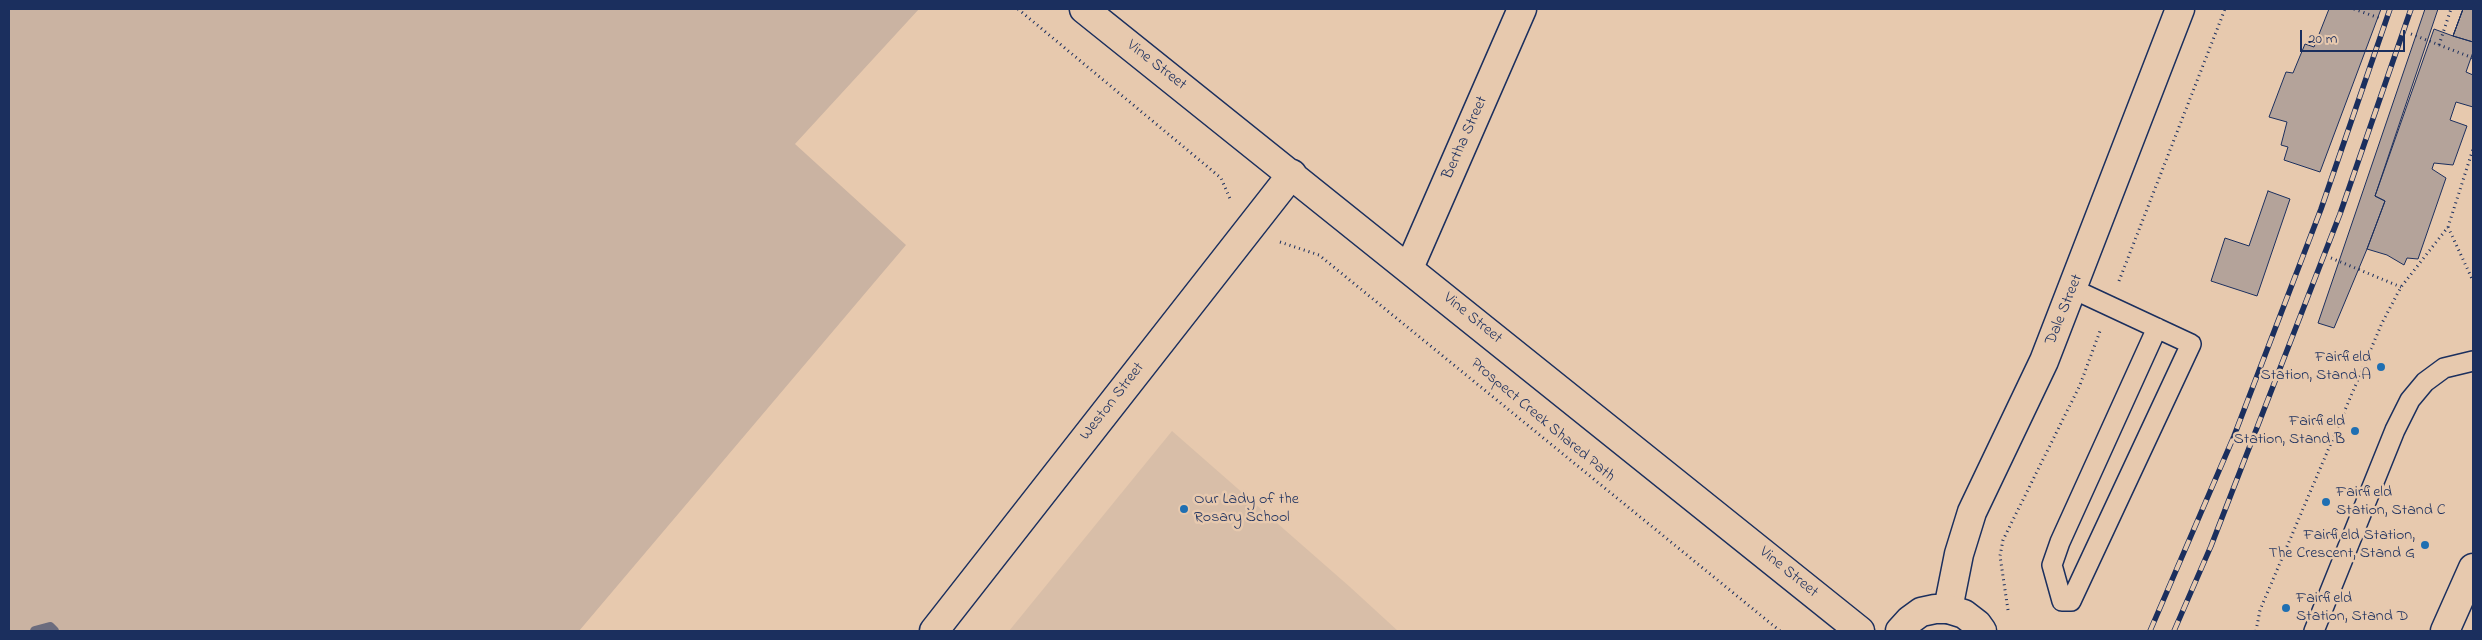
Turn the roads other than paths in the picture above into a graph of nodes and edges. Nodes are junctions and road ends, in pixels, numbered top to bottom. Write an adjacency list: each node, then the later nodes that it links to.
1 (1084, 9): 4 (street, Vine Street)
2 (1522, 9): 5 (street, Bertha Street)
3 (2180, 9): 6 (street, Dale Street)
4 (1292, 174): 5 (street, Vine Street); 11 (street, Weston Street)
5 (1409, 268): 12 (street, Vine Street)
6 (2074, 289): 7 (lane); 10 (street, Dale Street)
7 (2157, 328): 7 (lane)
8 (2473, 361): 15 (lane)
9 (2473, 568): 16 (street)
10 (1948, 609): 13 (street); 14 (street)
11 (934, 631)
12 (1860, 631)
13 (1900, 631)
14 (1982, 631)
15 (2314, 631)
16 (2445, 631)

